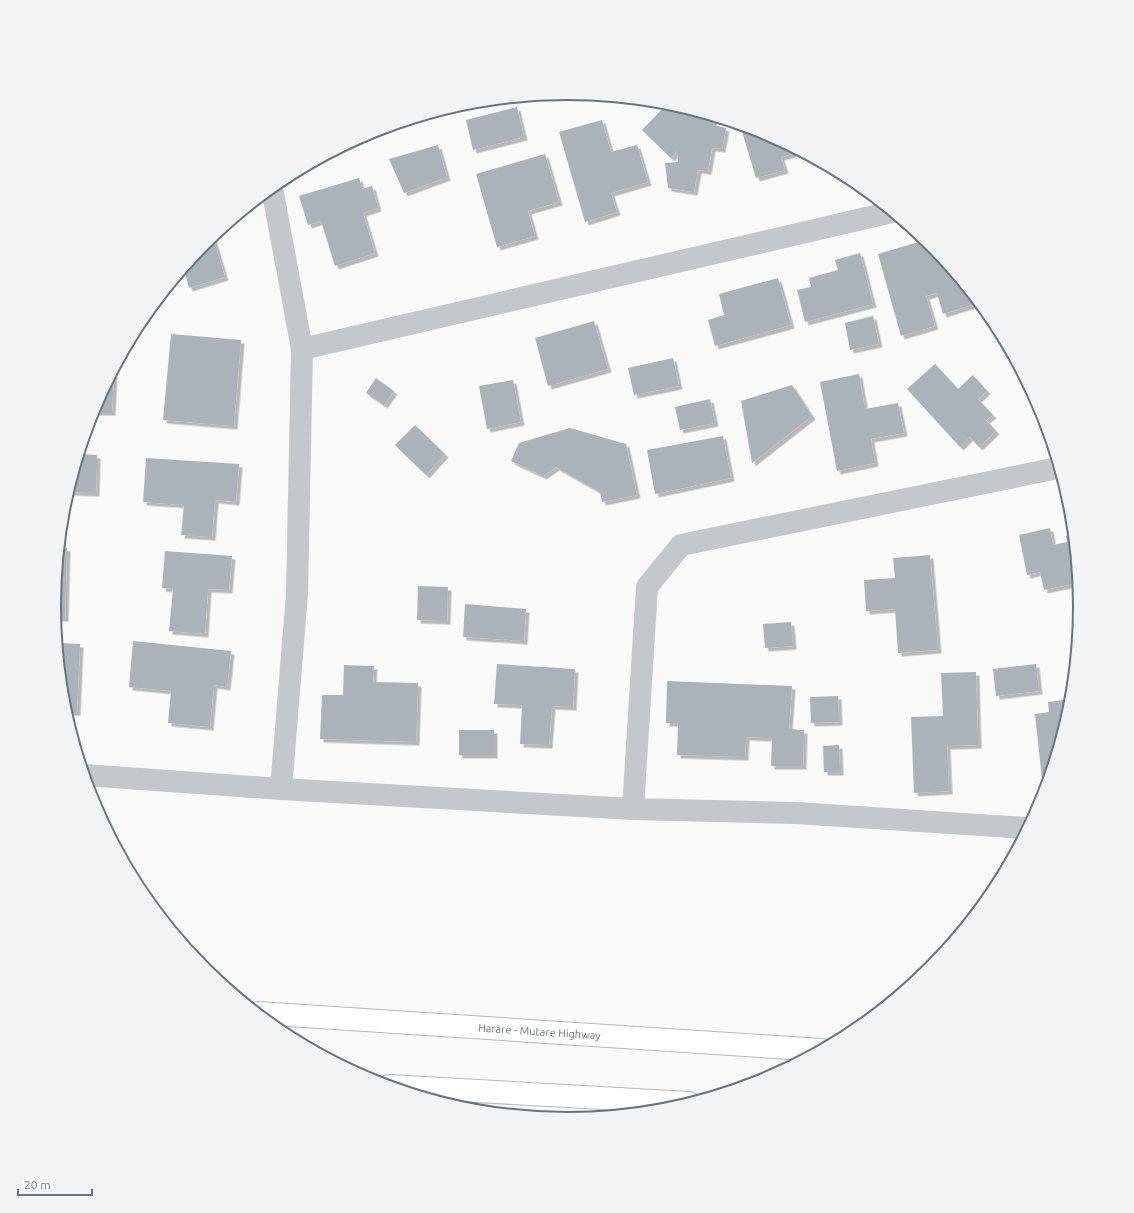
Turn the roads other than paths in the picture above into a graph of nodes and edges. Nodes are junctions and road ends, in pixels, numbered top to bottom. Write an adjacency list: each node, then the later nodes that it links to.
1 (273, 195): 3 (street)
2 (886, 214): 3 (street)
3 (302, 349): 6 (street)
4 (1054, 469): 7 (street)
5 (90, 775): 6 (street)
6 (281, 789): 7 (street)
7 (633, 809): 8 (street)
8 (1022, 828)
9 (267, 1014): 10 (highway, Harare - Mutare Highway)
10 (812, 1049)
11 (408, 1087): 12 (highway)
12 (670, 1102)

